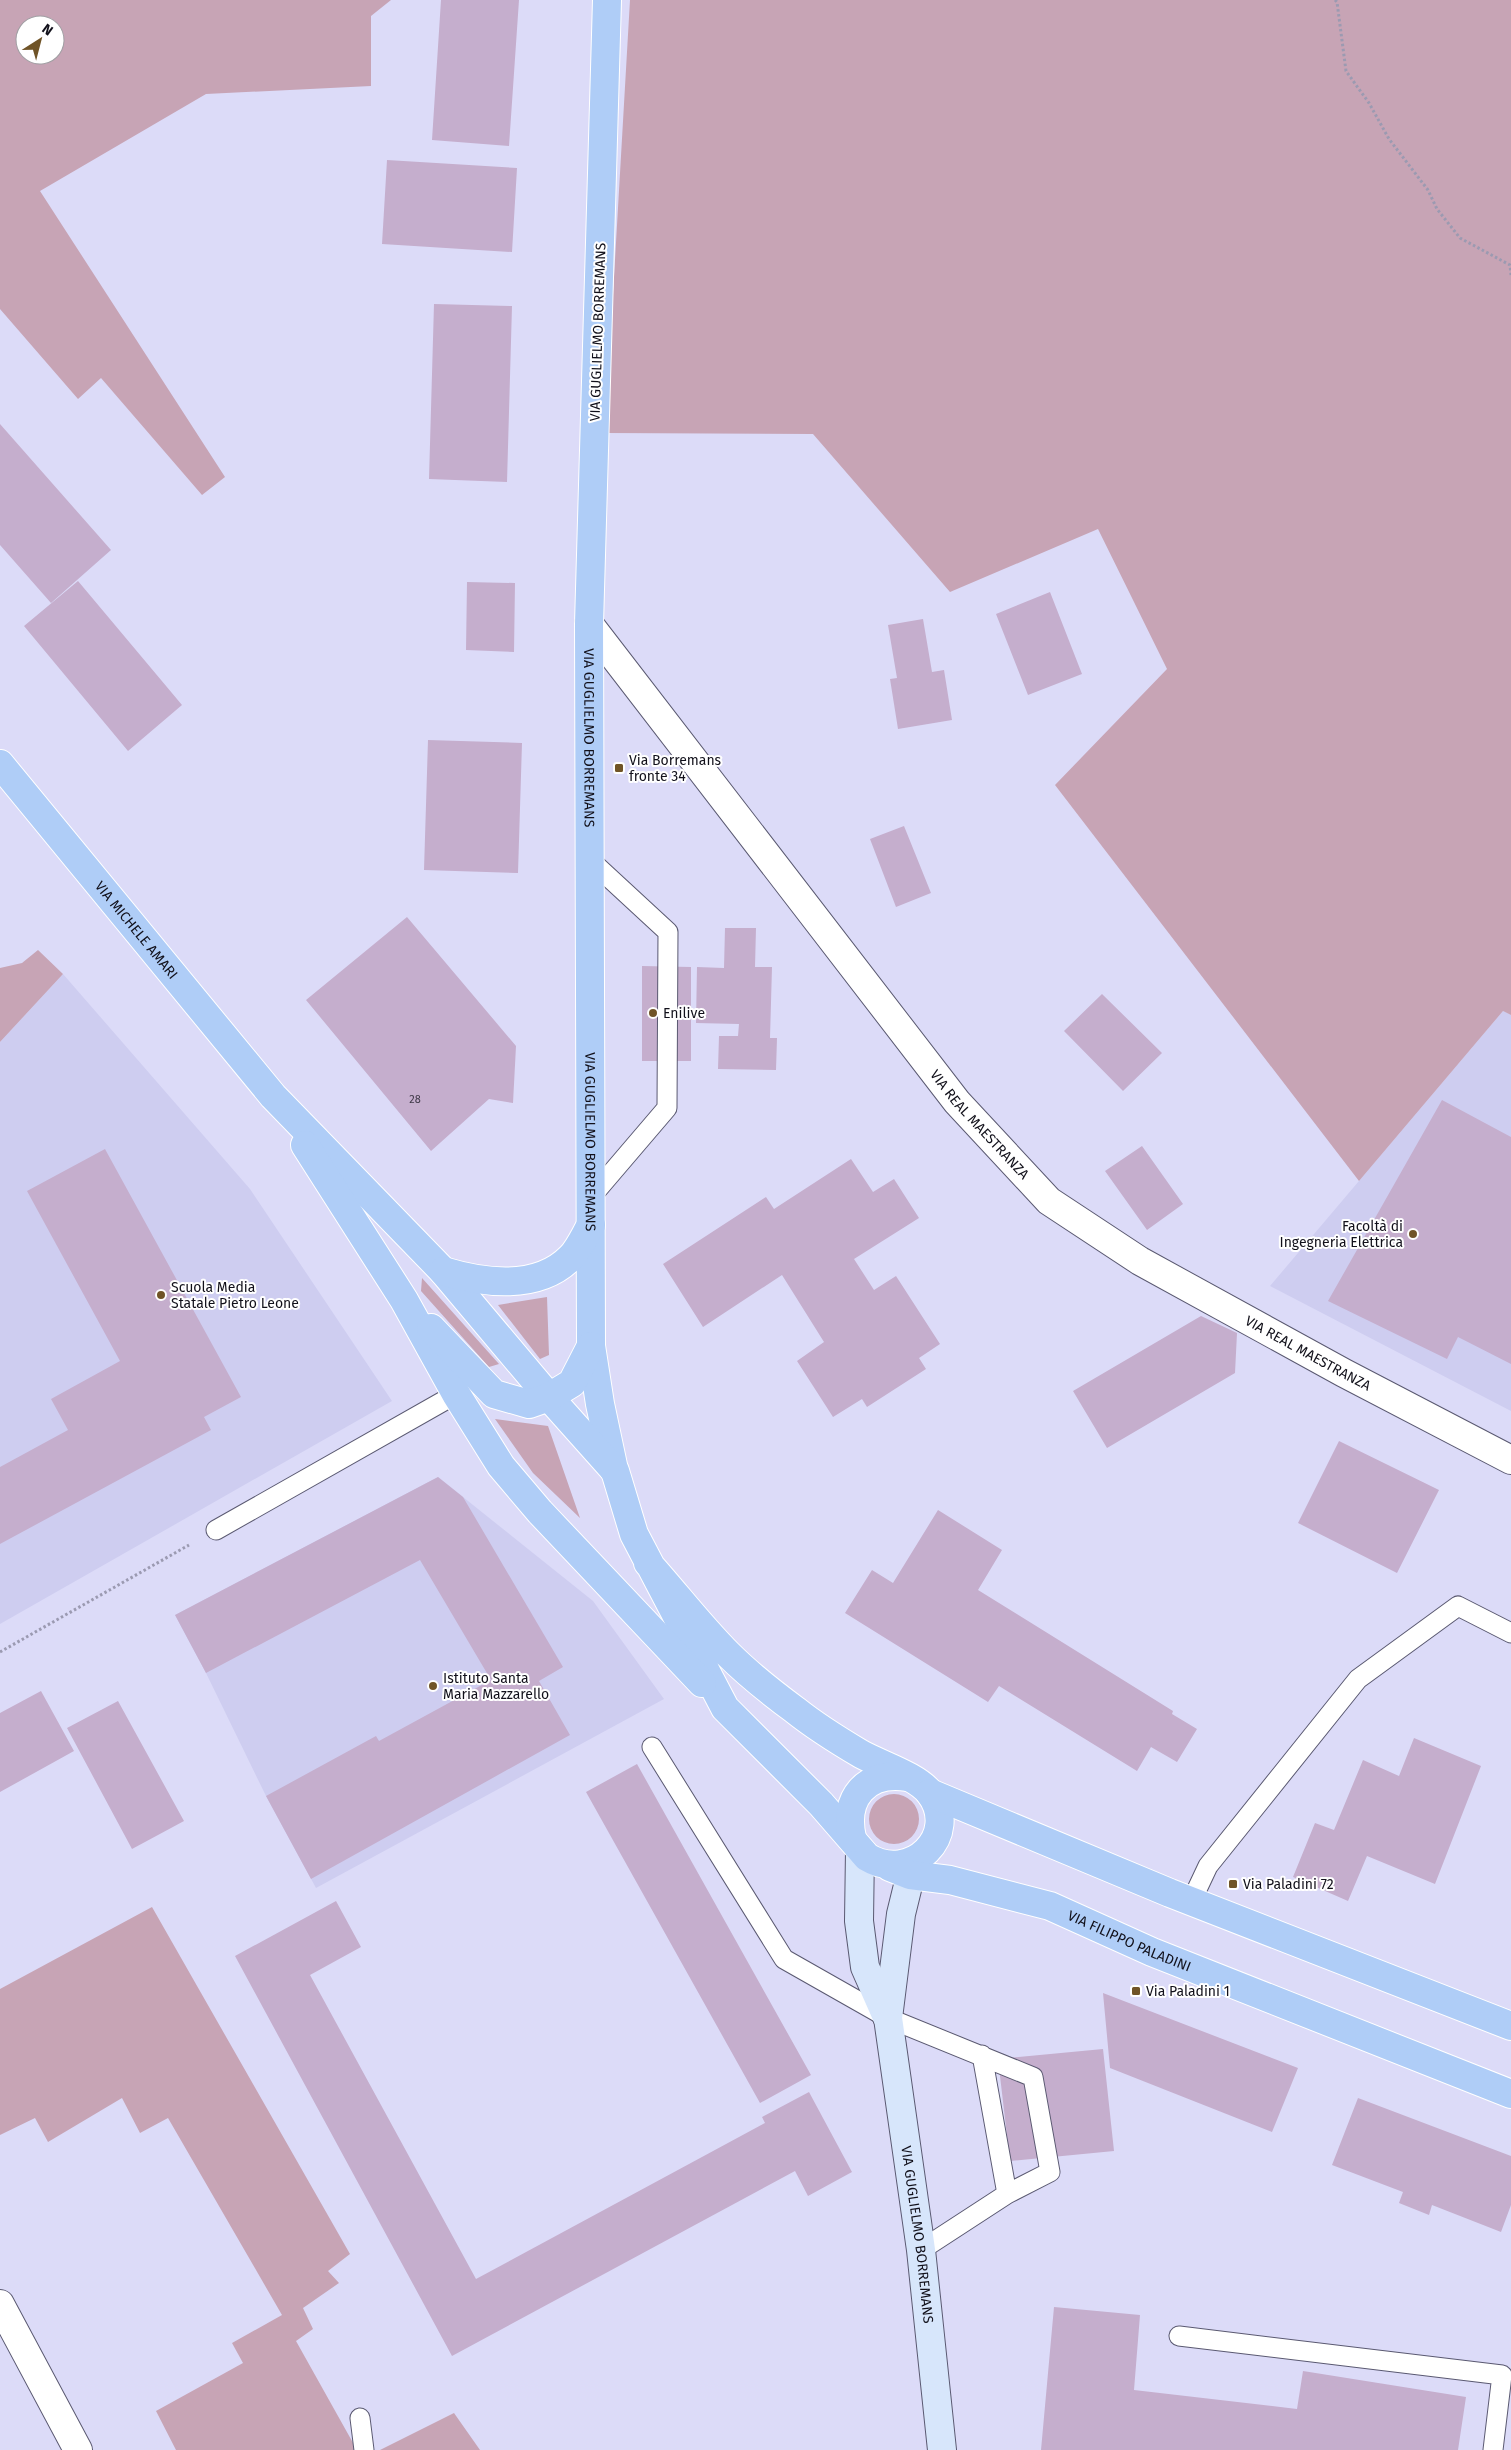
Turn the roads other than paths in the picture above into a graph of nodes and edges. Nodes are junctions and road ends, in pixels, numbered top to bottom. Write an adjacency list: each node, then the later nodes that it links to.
1 (607, 0): 2 (main road, VIA GUGLIELMO BORREMANS)
2 (589, 624): 4 (main road, VIA GUGLIELMO BORREMANS); 13 (street, VIA REAL MAESTRANZA)
3 (0, 764): 5 (main road, VIA MICHELE AMARI)
4 (589, 859): 6 (main road, VIA GUGLIELMO BORREMANS); 6 (lane)
5 (273, 1096): 8 (main road); 9 (main road)
6 (591, 1198): 7 (main road, VIA GUGLIELMO BORREMANS)
7 (591, 1225): 8 (main road); 10 (main road, VIA GUGLIELMO BORREMANS)
8 (443, 1271): 12 (main road)
9 (404, 1300): 11 (main road); 12 (main road)
10 (591, 1346): 12 (main road); 14 (main road, VIA GUGLIELMO BORREMANS)
11 (456, 1394): 15 (lane); 18 (main road)
12 (549, 1397): 14 (main road)
13 (1511, 1460)
14 (615, 1471): 16 (main road, VIA GUGLIELMO BORREMANS)
15 (216, 1530)
16 (648, 1563): 18 (main road); 20 (main road)
17 (1511, 1633): 24 (lane)
18 (724, 1708): 22 (main road)
19 (652, 1747): 25 (lane)
20 (907, 1778): 21 (main road); 22 (main road)
21 (930, 1793): 23 (main road); 24 (main road)
22 (862, 1850): 23 (main road); 25 (main road)
23 (912, 1868): 25 (main road); 28 (main road, VIA FILIPPO PALADINI)
24 (1192, 1902): 26 (main road)
25 (888, 2018): 27 (lane); 30 (main road, VIA GUGLIELMO BORREMANS)
26 (1511, 2026)
27 (982, 2055): 29 (lane); 29 (lane)
28 (1511, 2094)
29 (1007, 2194): 30 (lane)
30 (921, 2250): 36 (main road, VIA GUGLIELMO BORREMANS)
31 (0, 2304): 34 (street)
32 (1179, 2336): 37 (lane)
33 (360, 2418): 35 (lane)
34 (78, 2450)
35 (364, 2450)
36 (942, 2450)
37 (1493, 2450)

